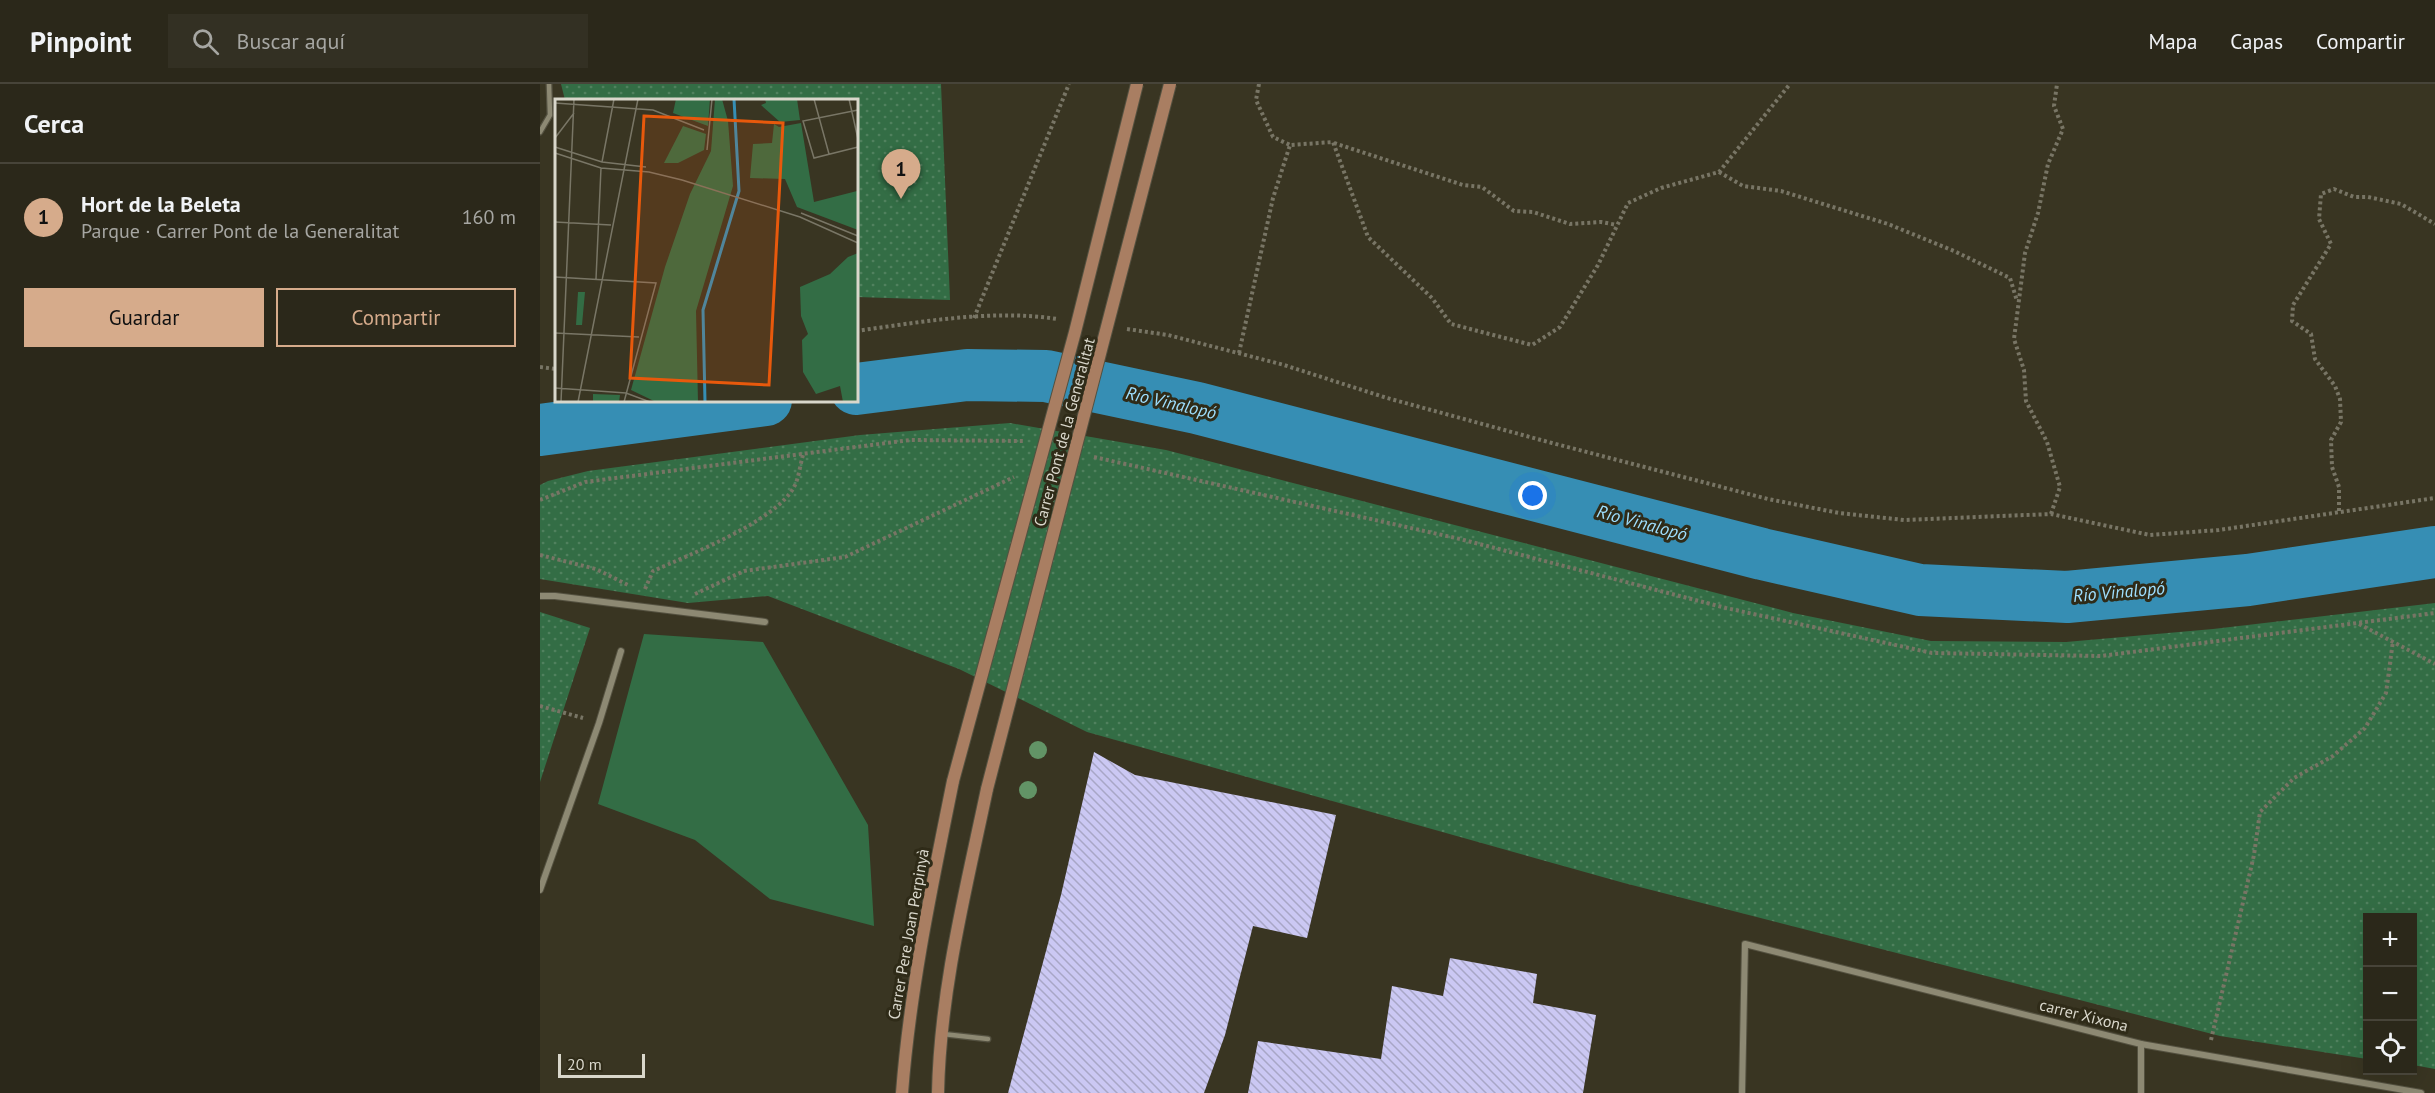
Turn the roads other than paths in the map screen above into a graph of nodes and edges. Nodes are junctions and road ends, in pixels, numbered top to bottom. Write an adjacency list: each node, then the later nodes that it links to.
1 (549, 84): 4 (lane)
2 (1137, 84): 8 (main road, Carrer Pont de la Generalitat, bridge)
3 (1170, 84): 10 (main road, Carrer Pont de la Generalitat, bridge)
4 (540, 132)
5 (540, 596): 6 (street)
6 (765, 622)
7 (621, 651): 9 (street)
8 (953, 781): 13 (main road, Carrer Pere Joan Perpinyà)
9 (540, 890)
10 (940, 1034): 11 (lane); 14 (main road)
11 (988, 1039)
12 (2141, 1044): 15 (street, carrer Xixona); 16 (street); 17 (street, carrer Xixona)
13 (902, 1093)
14 (938, 1093)
15 (1742, 1093)
16 (2141, 1093)
17 (2421, 1093)

